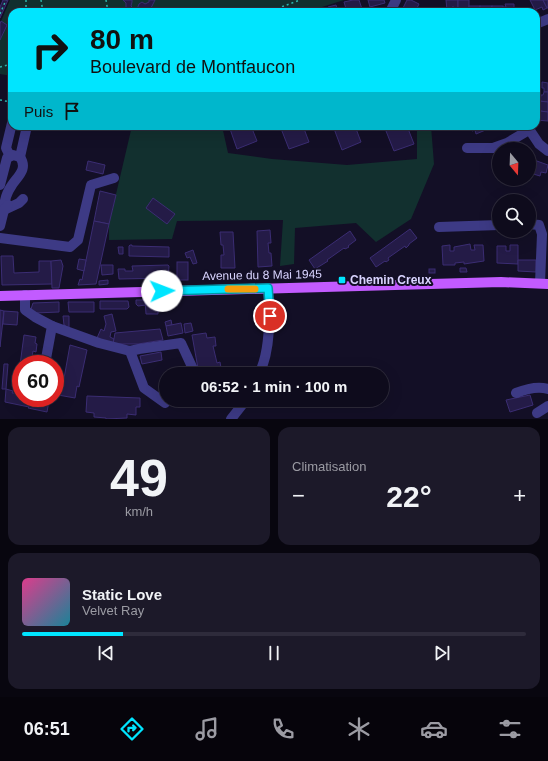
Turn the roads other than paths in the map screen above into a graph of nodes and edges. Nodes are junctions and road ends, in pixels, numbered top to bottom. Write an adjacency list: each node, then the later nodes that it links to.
1 (8, 130): 7 (street)
2 (25, 130): 7 (street)
3 (525, 130): 5 (street)
4 (529, 130): 6 (street)
5 (467, 148)
6 (548, 151)
7 (15, 156): 9 (street); 11 (street)
8 (114, 178): 16 (street)
9 (0, 185)
10 (25, 200): 11 (street)
11 (4, 210): 14 (street)
12 (492, 225): 15 (street)
13 (536, 225): 17 (street)
14 (0, 226)
15 (439, 227)
16 (0, 238)
17 (544, 283): 18 (main road, Avenue du 8 Mai 1945)
18 (268, 288): 19 (main road, Avenue du 8 Mai 1945); 25 (street)
19 (25, 295): 20 (main road, Avenue du 8 Mai 1945); 21 (street)
20 (0, 296)
21 (52, 326): 22 (street); 23 (street)
22 (130, 351): 24 (street); 28 (street)
23 (47, 355)
24 (192, 367)
25 (261, 367)
26 (548, 389): 27 (street)
27 (516, 393)
28 (159, 399)
29 (548, 406): 31 (street)
30 (240, 407): 32 (street)
31 (537, 413)
32 (231, 419)

